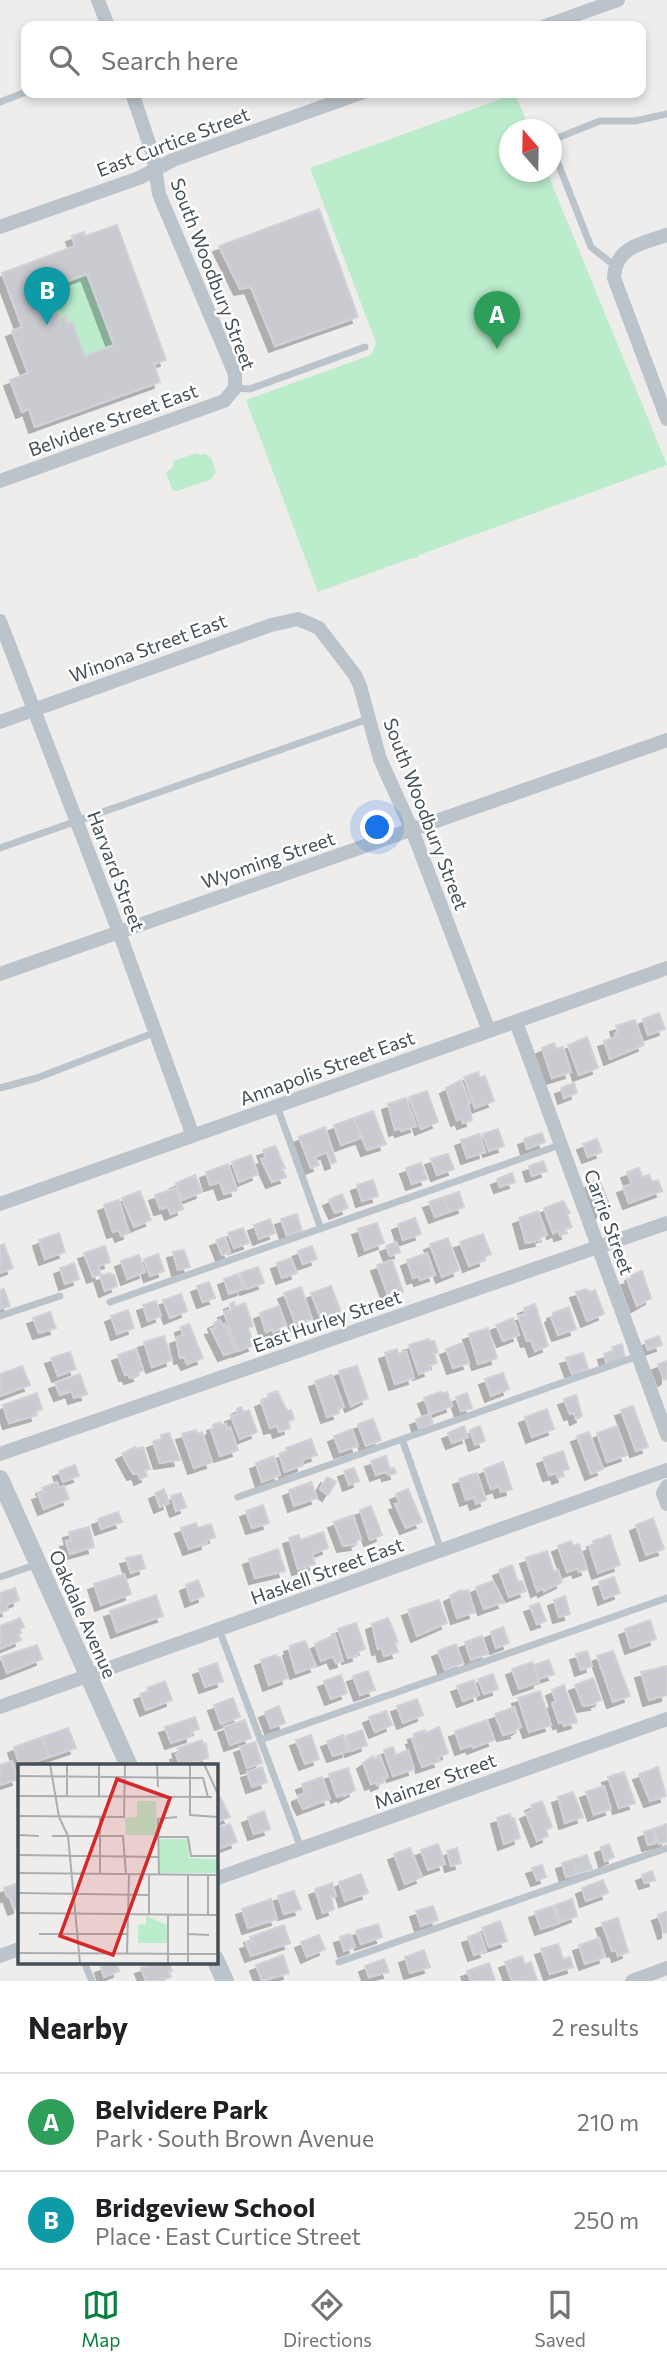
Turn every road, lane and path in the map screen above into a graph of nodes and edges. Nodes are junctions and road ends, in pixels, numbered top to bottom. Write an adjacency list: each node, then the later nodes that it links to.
1 (98, 0): 3 (street)
2 (618, 0): 4 (street)
3 (106, 21)
4 (559, 21)
5 (21, 94): 8 (lane)
6 (134, 98): 11 (street, South Woodbury Street)
7 (347, 98): 11 (street, East Curtice Street)
8 (0, 102)
9 (667, 114): 10 (lane)
10 (562, 136)
11 (154, 172): 13 (street, East Curtice Street); 17 (street, South Woodbury Street)
12 (562, 175): 15 (lane)
13 (0, 227)
14 (667, 235): 15 (street)
15 (615, 266): 18 (street)
16 (365, 347): 17 (lane)
17 (234, 388): 19 (street, Belvidere Street East)
18 (667, 418)
19 (0, 481)
20 (0, 621): 22 (street, Harvard Street)
21 (310, 624): 22 (street, Winona Street East); 23 (street, South Woodbury Street)
22 (33, 710): 24 (street, Winona Street East); 26 (street, Harvard Street)
23 (368, 719): 26 (lane); 27 (street, South Woodbury Street)
24 (0, 722)
25 (667, 740): 27 (street, Wyoming Street)
26 (76, 821): 28 (lane); 29 (street, Harvard Street)
27 (412, 830): 29 (street, Wyoming Street); 33 (street, South Woodbury Street)
28 (0, 848)
29 (119, 932): 31 (street, Wyoming Street); 34 (street, Harvard Street)
30 (667, 968): 32 (street, Annapolis Street East)
31 (0, 974)
32 (516, 1022): 33 (street, Annapolis Street East); 38 (street, Carrie Street)
33 (489, 1031): 36 (street, Annapolis Street East)
34 (156, 1032): 35 (lane); 37 (street, Harvard Street)
35 (0, 1088)
36 (277, 1106): 37 (street, Annapolis Street East); 41 (lane)
37 (193, 1136): 39 (street, Annapolis Street East)
38 (560, 1146): 41 (lane); 42 (street, Carrie Street)
39 (0, 1205)
40 (667, 1223): 42 (street, East Hurley Street)
41 (321, 1229): 44 (lane)
42 (597, 1248): 46 (street, Carrie Street); 49 (street, East Hurley Street)
43 (60, 1296): 45 (lane)
44 (110, 1302)
45 (0, 1316)
46 (638, 1356): 47 (street, Carrie Street); 48 (lane)
47 (667, 1435)
48 (402, 1439): 53 (lane); 55 (lane)
49 (0, 1454)
50 (667, 1470): 55 (street, Haskell Street East)
51 (0, 1479): 56 (street, Oakdale Avenue)
52 (667, 1486): 54 (street)
53 (238, 1497)
54 (667, 1504)
55 (441, 1550): 59 (street, Haskell Street East)
56 (38, 1564): 57 (lane); 60 (street, Oakdale Avenue)
57 (0, 1577)
58 (667, 1598): 63 (lane)
59 (219, 1629): 60 (street, Haskell Street East); 63 (lane)
60 (88, 1676): 61 (street, Haskell Street East); 64 (street, Oakdale Avenue)
61 (0, 1707)
62 (667, 1719): 66 (street, Mainzer Street)
63 (260, 1740): 66 (lane)
64 (128, 1764)
65 (667, 1848): 70 (lane)
66 (301, 1849): 67 (street, Mainzer Street)
67 (217, 1878)
68 (18, 1949): 69 (street)
69 (0, 1956)
70 (339, 1962)
71 (217, 1963): 75 (street)
72 (85, 1964): 74 (lane)
73 (667, 1968): 76 (street)
74 (92, 1981)
75 (225, 1981)
76 (632, 1981)

